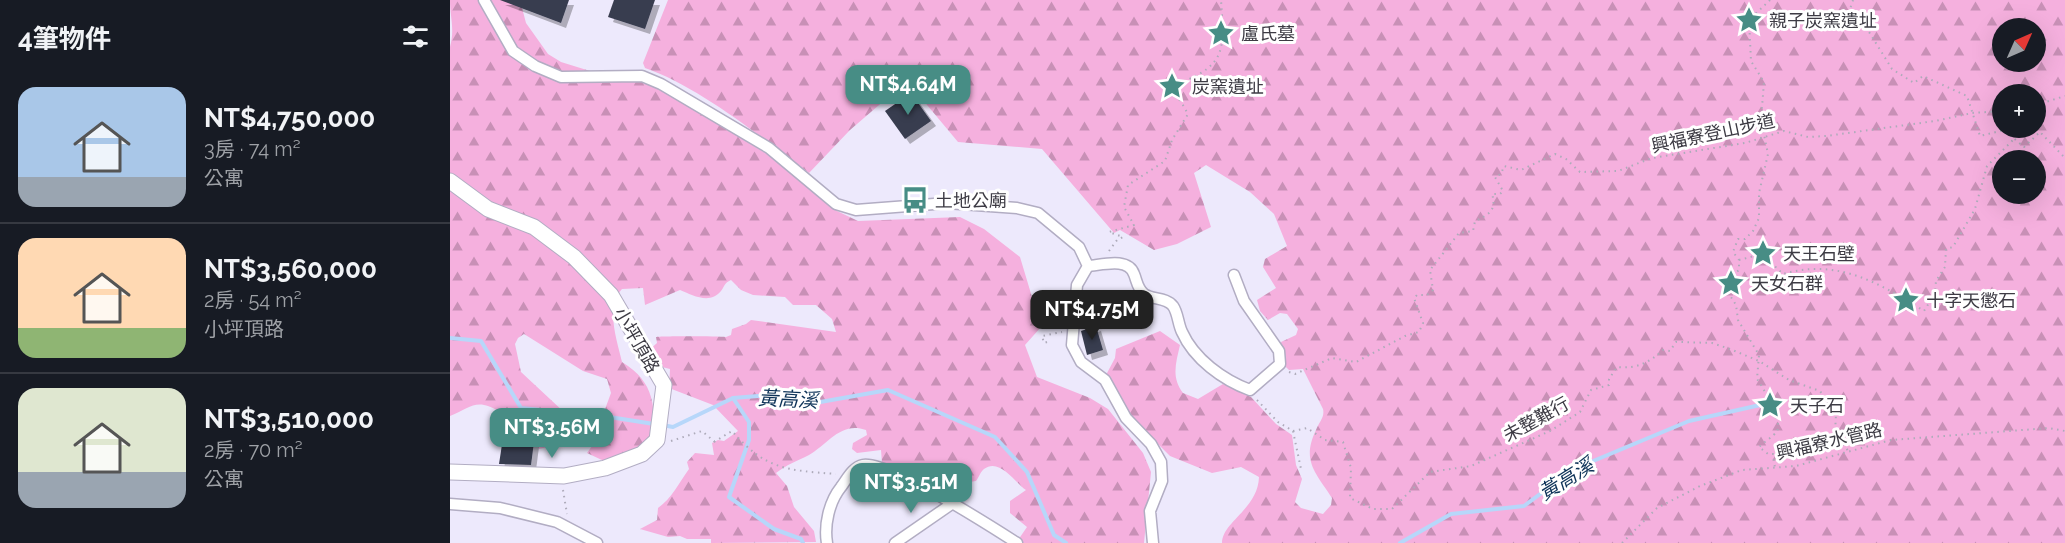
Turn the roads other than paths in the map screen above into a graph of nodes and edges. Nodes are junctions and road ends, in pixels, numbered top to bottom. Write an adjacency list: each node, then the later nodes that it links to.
1 (484, 0): 3 (street)
2 (450, 181): 5 (street, 小坪頂路)
3 (1088, 266): 4 (street); 12 (street)
4 (1234, 275)
5 (450, 472)
6 (952, 503): 9 (street); 10 (street); 11 (street)
7 (450, 504): 8 (street)
8 (597, 543)
9 (827, 543)
10 (895, 543)
11 (1017, 543)
12 (1153, 543)

